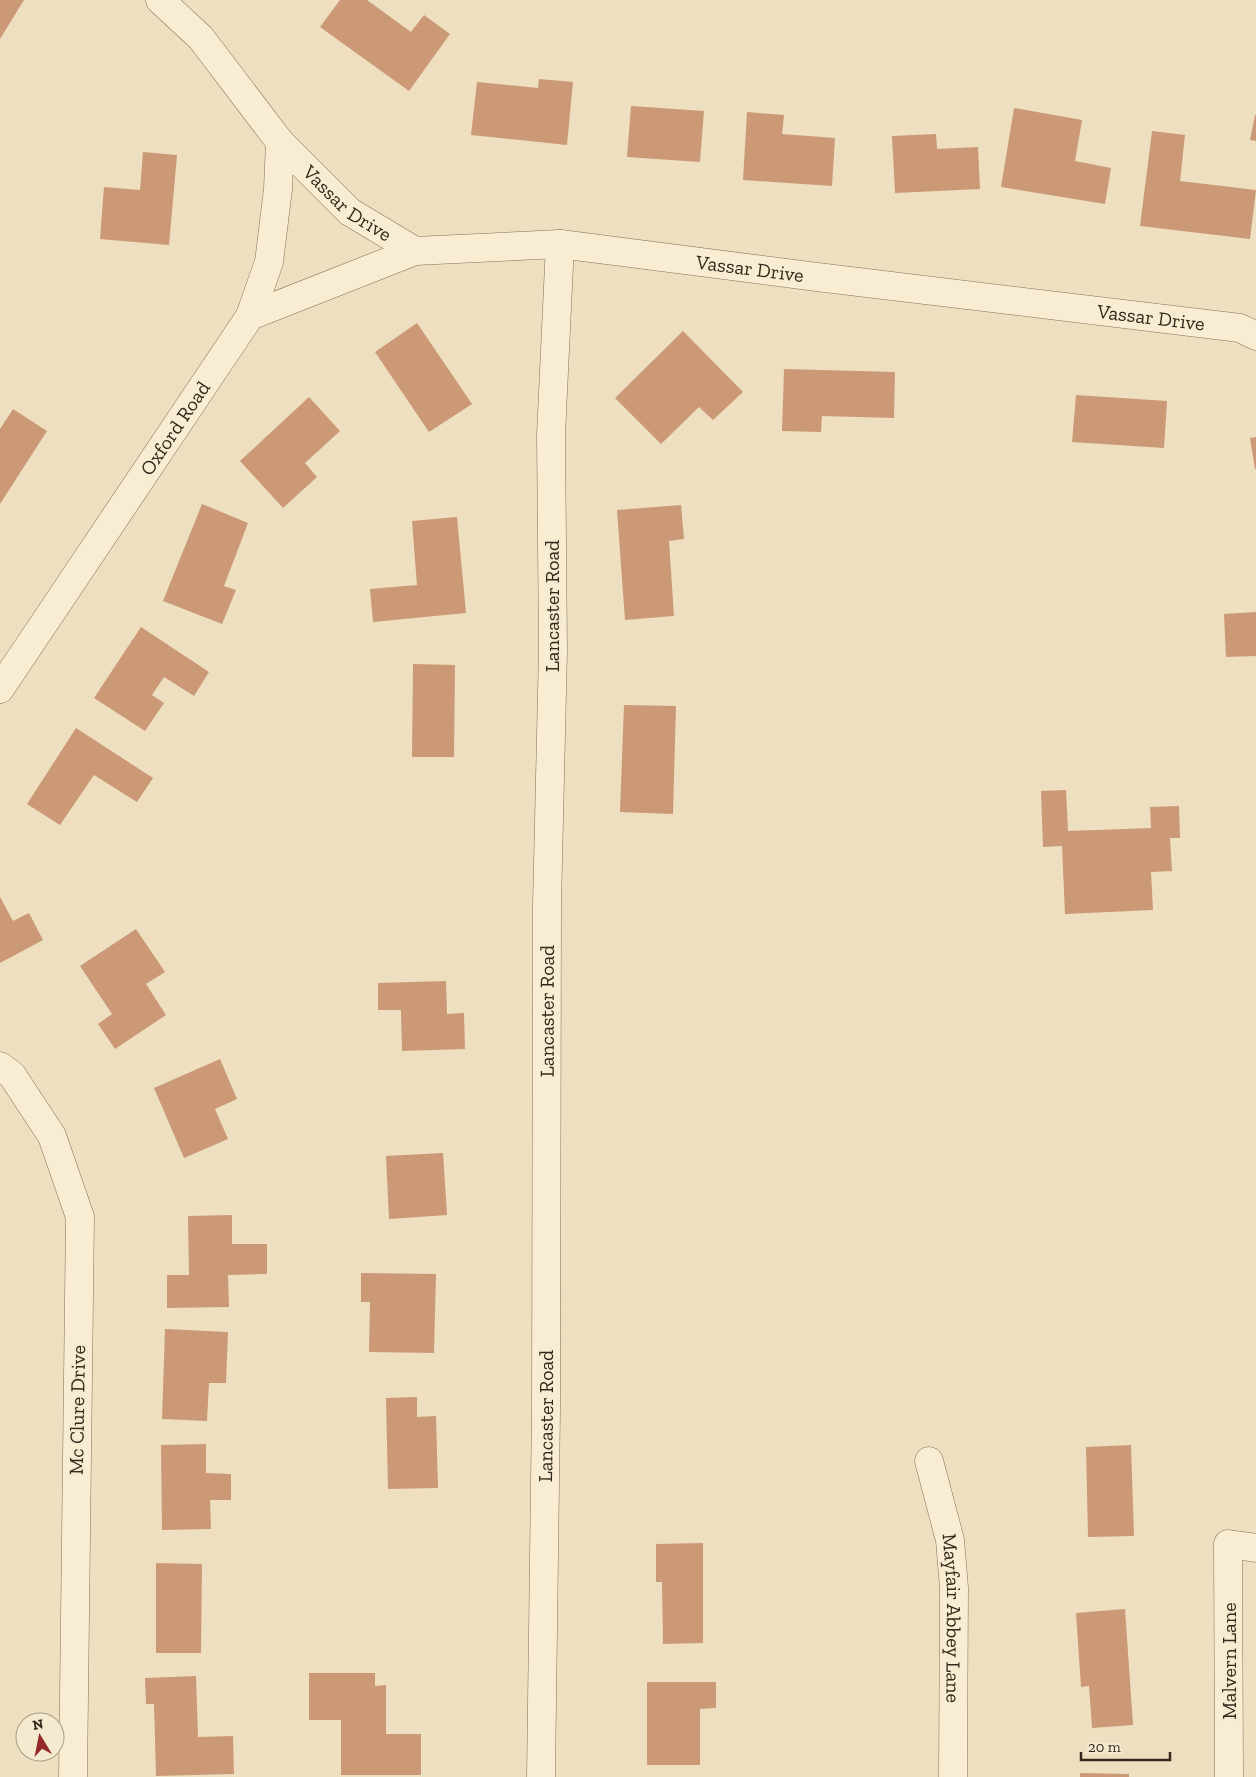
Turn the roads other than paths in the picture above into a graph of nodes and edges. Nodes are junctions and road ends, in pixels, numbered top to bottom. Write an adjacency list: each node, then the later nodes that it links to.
1 (160, 0): 2 (street, Vassar Drive)
2 (280, 142): 4 (street, Vassar Drive); 5 (street, Vassar Drive)
3 (560, 244): 4 (street, Vassar Drive); 6 (street, Vassar Drive); 12 (street, Lancaster Road)
4 (415, 251): 5 (street)
5 (250, 316): 7 (street, Oxford Road)
6 (1256, 336)
7 (0, 689)
8 (0, 1066): 11 (street, Mc Clure Drive)
9 (930, 1462): 13 (street, Mayfair Abbey Lane)
10 (1256, 1548): 14 (street, Malvern Lane)
11 (73, 1777)
12 (541, 1777)
13 (952, 1777)
14 (1229, 1777)

